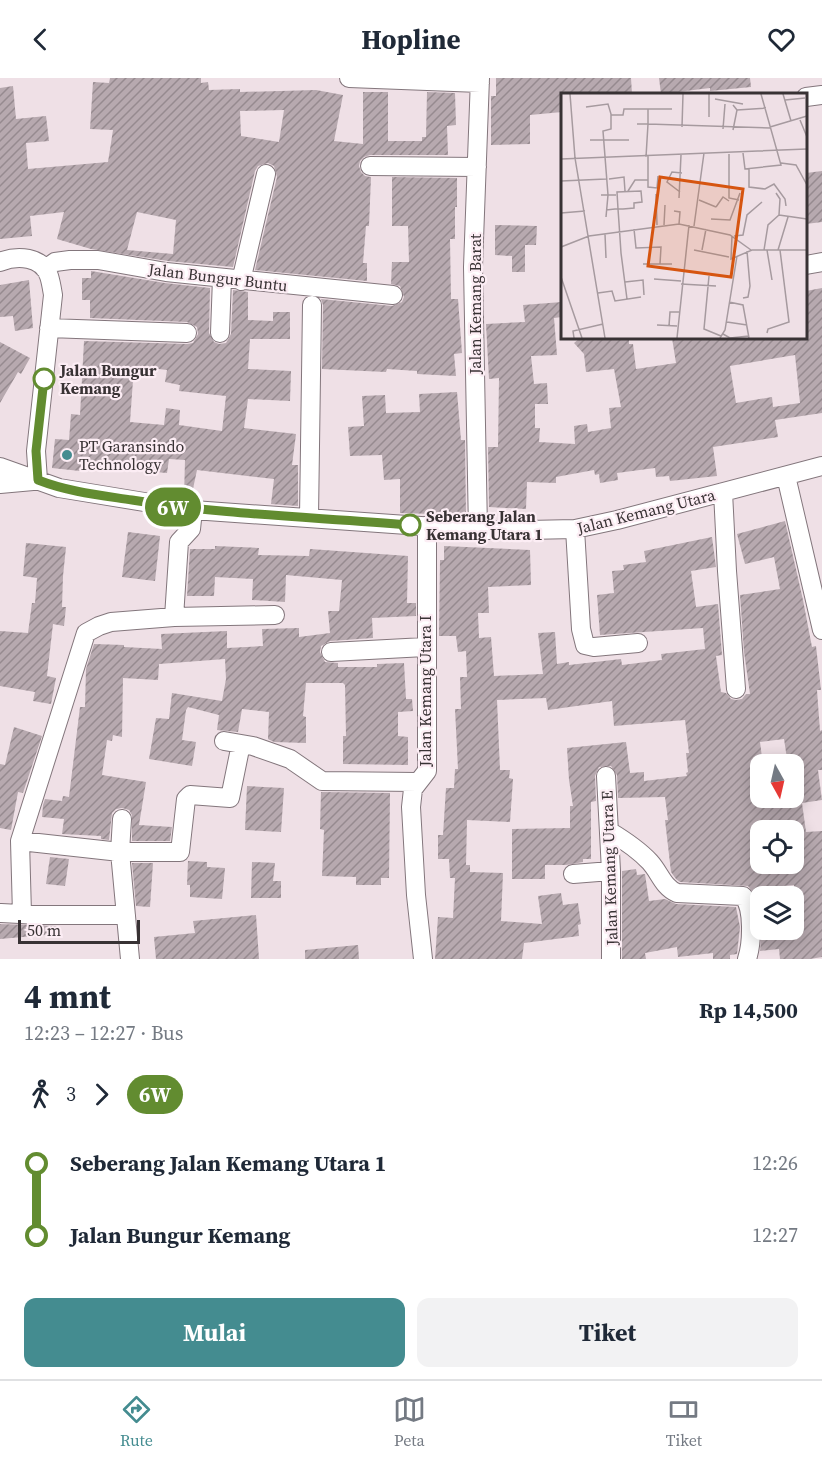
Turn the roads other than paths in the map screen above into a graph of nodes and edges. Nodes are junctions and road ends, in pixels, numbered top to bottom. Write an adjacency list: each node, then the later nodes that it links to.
1 (349, 78): 2 (street)
2 (480, 81): 6 (street, Jalan Kemang Barat)
3 (822, 95): 4 (street)
4 (807, 97)
5 (370, 166): 6 (street)
6 (477, 168): 29 (street, Jalan Kemang Barat)
7 (266, 174): 13 (street)
8 (0, 262): 11 (street)
9 (822, 262): 10 (street)
10 (807, 266)
11 (45, 268): 12 (street, Jalan Bungur Buntu); 16 (street)
12 (222, 278): 13 (street, Jalan Bungur Buntu); 18 (street)
13 (242, 281): 14 (street, Jalan Bungur Buntu)
14 (393, 295)
15 (312, 305): 26 (street)
16 (49, 328): 17 (street); 22 (street)
17 (187, 333)
18 (220, 333)
19 (822, 466): 21 (street, Jalan Kemang Utara)
20 (0, 467): 22 (street, Jalan Kemang Utara)
21 (786, 476): 24 (street, Jalan Kemang Utara); 32 (street)
22 (38, 480): 23 (street); 25 (street, Jalan Kemang Utara)
23 (0, 484)
24 (723, 492): 28 (street, Jalan Kemang Utara); 36 (street)
25 (193, 510): 26 (street, Jalan Kemang Utara); 31 (street)
26 (309, 517): 27 (street, Jalan Kemang Utara)
27 (427, 526): 29 (street, Jalan Kemang Utara); 34 (street, Jalan Kemang Utara I)
28 (575, 529): 29 (street, Jalan Kemang Utara); 33 (street)
29 (478, 530)
30 (275, 615): 31 (street)
31 (174, 618): 41 (street)
32 (822, 630)
33 (638, 643)
34 (425, 648): 35 (street); 38 (street, Jalan Kemang Utara I)
35 (331, 652)
36 (736, 689)
37 (606, 776): 40 (street, Jalan Kemang Utara E)
38 (417, 782): 42 (street); 49 (street, Jalan Kemang Utara I)
39 (122, 819): 42 (street)
40 (609, 831): 43 (street, Jalan Kemang Utara E); 51 (street)
41 (20, 841): 42 (street); 46 (street)
42 (120, 852): 47 (street)
43 (611, 871): 44 (street); 50 (street, Jalan Kemang Utara E)
44 (573, 874)
45 (1, 913): 46 (street)
46 (22, 914): 47 (street)
47 (126, 915): 48 (street)
48 (130, 959)
49 (423, 959)
50 (612, 959)
51 (747, 959)

